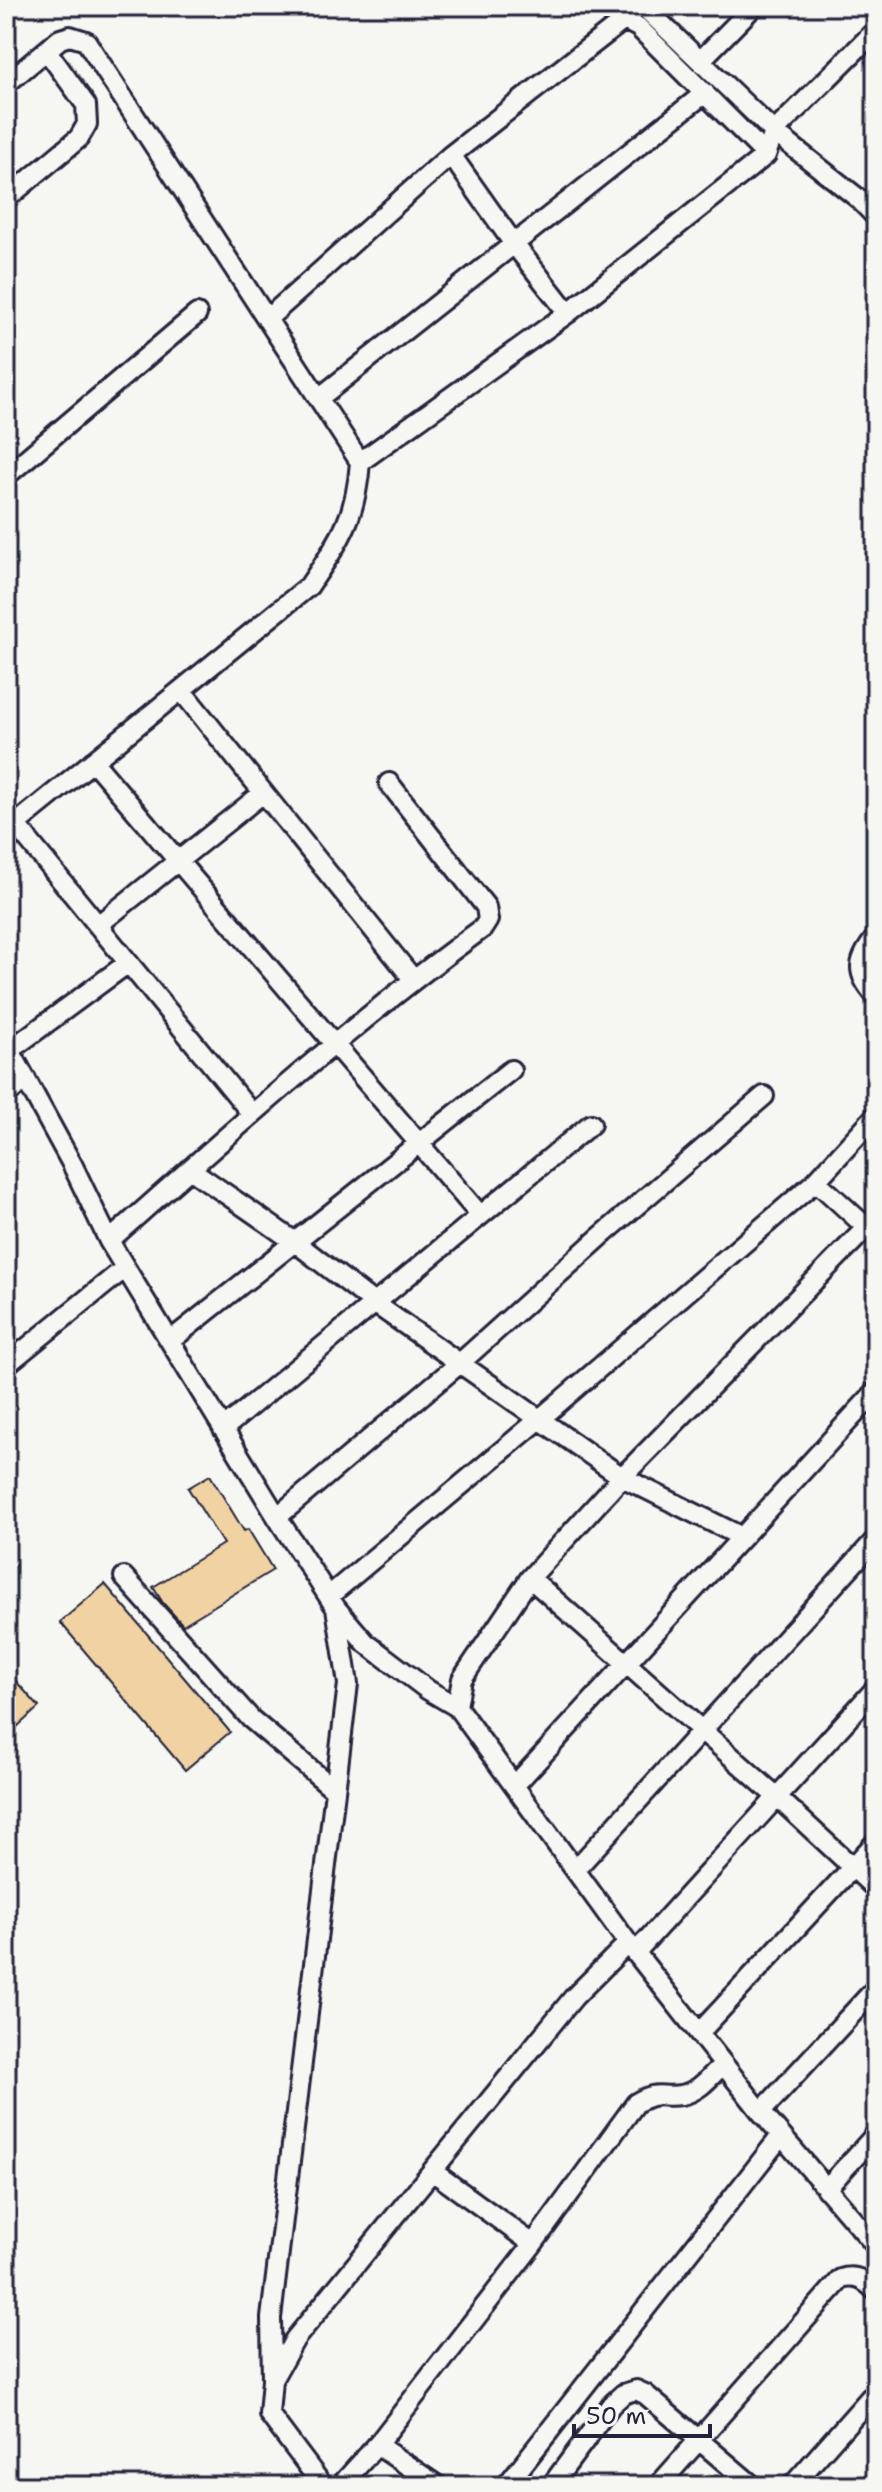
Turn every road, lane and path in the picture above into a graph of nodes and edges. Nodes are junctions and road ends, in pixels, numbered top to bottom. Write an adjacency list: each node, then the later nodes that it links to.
1 (643, 6): 5 (street)
2 (754, 6): 5 (street)
3 (876, 30): 8 (street)
4 (47, 51): 6 (street); 11 (street); 16 (street)
5 (701, 60): 8 (street)
6 (6, 84)
7 (705, 93): 9 (street); 10 (street); 13 (street)
8 (774, 132): 10 (street); 12 (street)
9 (451, 155): 13 (street); 16 (street)
10 (766, 155): 14 (street)
11 (6, 199)
12 (876, 217)
13 (514, 244): 14 (street); 17 (street)
14 (568, 313): 18 (street)
15 (197, 314): 19 (street)
16 (267, 319): 17 (street)
17 (319, 398): 18 (street)
18 (360, 462): 20 (street)
19 (6, 476)
20 (181, 690): 21 (street); 23 (street)
21 (93, 761): 24 (street); 25 (street)
22 (389, 783): 29 (street)
23 (263, 793): 25 (street); 29 (street)
24 (11, 828): 26 (street)
25 (178, 862): 26 (street); 31 (street)
26 (98, 925): 28 (street)
27 (876, 937): 30 (street)
28 (128, 963): 32 (street); 37 (street)
29 (413, 979): 31 (street)
30 (876, 996)
31 (334, 1045): 37 (street); 40 (street)
32 (8, 1046): 34 (street)
33 (511, 1070): 40 (street)
34 (26, 1079): 35 (street); 45 (street)
35 (6, 1095)
36 (764, 1096): 50 (street)
37 (252, 1114): 41 (street)
38 (876, 1115): 42 (street)
39 (591, 1124): 43 (street)
40 (420, 1143): 43 (street); 46 (street)
41 (190, 1169): 45 (street); 46 (street)
42 (816, 1181): 44 (street); 53 (street)
43 (480, 1215): 48 (street)
44 (873, 1227): 55 (street)
45 (109, 1241): 47 (street)
46 (295, 1242): 48 (street); 49 (street)
47 (125, 1268): 49 (street); 51 (street)
48 (374, 1303): 50 (street); 54 (street)
49 (170, 1341): 54 (street)
50 (460, 1363): 53 (street); 56 (street)
51 (6, 1365)
52 (876, 1391): 57 (street)
53 (541, 1418): 55 (street); 61 (street)
54 (223, 1429): 56 (street)
55 (622, 1477): 57 (street); 60 (street)
56 (277, 1517): 61 (street)
57 (742, 1537): 62 (street)
58 (876, 1539): 65 (street)
59 (124, 1577): 67 (street)
60 (530, 1578): 62 (street); 64 (street)
61 (333, 1602): 64 (street); 67 (street)
62 (626, 1665): 65 (street); 66 (street)
63 (876, 1688): 68 (street)
64 (457, 1707): 66 (street)
65 (701, 1732): 68 (street); 71 (street)
66 (515, 1785): 71 (street)
67 (335, 1790): 85 (street)
68 (777, 1797): 70 (street); 73 (street)
69 (876, 1842): 70 (street)
70 (853, 1867): 72 (street); 75 (street)
71 (575, 1870): 73 (street)
72 (876, 1889)
73 (631, 1948): 75 (street); 80 (street)
74 (876, 1988): 77 (street)
75 (699, 2033): 76 (street)
76 (723, 2064): 77 (street); 82 (street)
77 (761, 2112): 79 (street)
78 (876, 2134): 81 (street)
79 (781, 2136): 81 (street); 92 (street)
80 (432, 2171): 82 (street); 85 (street)
81 (826, 2189): 83 (street)
82 (533, 2244): 88 (street)
83 (876, 2246)
84 (876, 2291): 87 (street)
85 (272, 2380): 89 (street)
86 (876, 2391): 96 (street)
87 (699, 2439): 93 (street); 94 (street); 95 (street)
88 (377, 2445): 90 (street); 91 (street)
89 (323, 2486)
90 (340, 2486)
91 (438, 2486)
92 (506, 2486)
93 (551, 2486)
94 (658, 2486)
95 (753, 2486)
96 (792, 2486)

